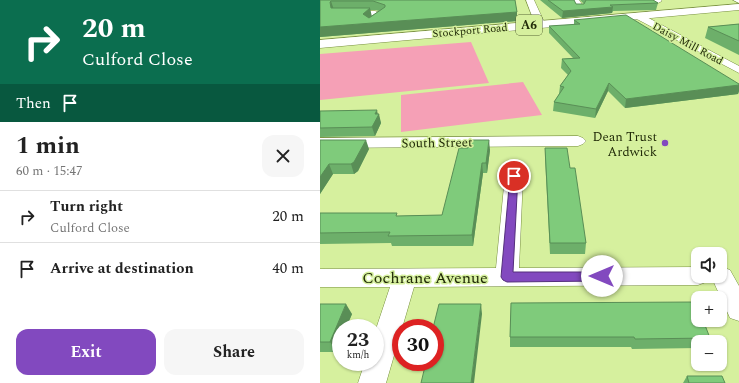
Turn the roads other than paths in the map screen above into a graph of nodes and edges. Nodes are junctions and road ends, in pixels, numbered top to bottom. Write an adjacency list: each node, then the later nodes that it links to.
1 (530, 0): 10 (main road)
2 (575, 0): 4 (street)
3 (374, 3): 7 (street)
4 (580, 7)
5 (739, 7): 8 (main road, Stockport Road / A6)
6 (338, 12): 7 (street)
7 (361, 13): 9 (street)
8 (638, 16): 10 (main road, Stockport Road / A6); 12 (street, Daisy Mill Road)
9 (371, 23)
10 (540, 24): 11 (main road, Stockport Road / A6)
11 (320, 44)
12 (739, 70)
13 (578, 142): 14 (street, South Street)
14 (320, 143)
15 (514, 176): 18 (street)
16 (691, 276): 18 (street, Cochrane Avenue)
17 (727, 276): 21 (street)
18 (507, 277): 20 (street, Cochrane Avenue)
19 (320, 278): 20 (street, Cochrane Avenue)
20 (405, 278): 22 (street)
21 (739, 310)
22 (372, 383)

